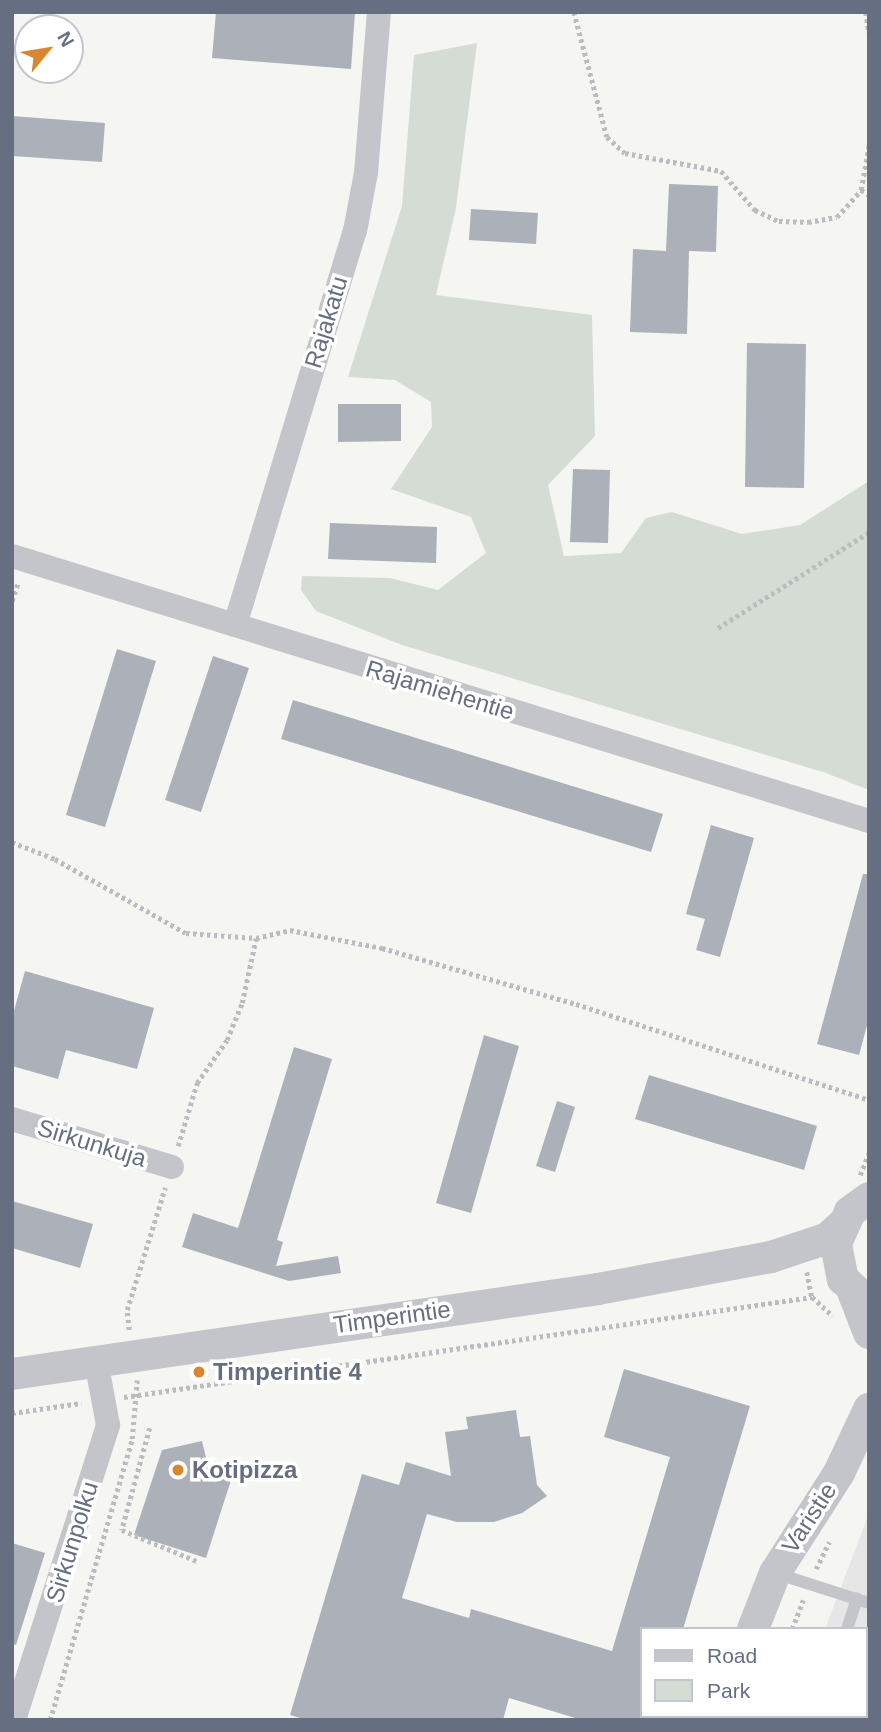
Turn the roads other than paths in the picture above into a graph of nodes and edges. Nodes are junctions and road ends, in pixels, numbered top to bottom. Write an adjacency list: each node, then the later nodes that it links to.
1 (379, 12): 3 (street, Rajakatu)
2 (12, 556): 3 (street, Rajamiehentie)
3 (234, 625): 4 (street, Rajamiehentie)
4 (869, 821)
5 (12, 1119): 6 (street, Sirkunkuja)
6 (172, 1167)
7 (869, 1198): 8 (street, Timperintie)
8 (841, 1226): 9 (street, Timperintie); 10 (street)
9 (771, 1256): 10 (street, Timperintie); 12 (street, Timperintie)
10 (855, 1292): 11 (street)
11 (869, 1333)
12 (96, 1361): 13 (street, Timperintie); 19 (street, Sirkunpolku)
13 (12, 1374)
14 (869, 1409): 15 (street, Varistie)
15 (775, 1573): 16 (lane); 17 (street, Varistie)
16 (863, 1601): 18 (lane)
17 (754, 1627)
18 (848, 1627)
19 (14, 1720)

